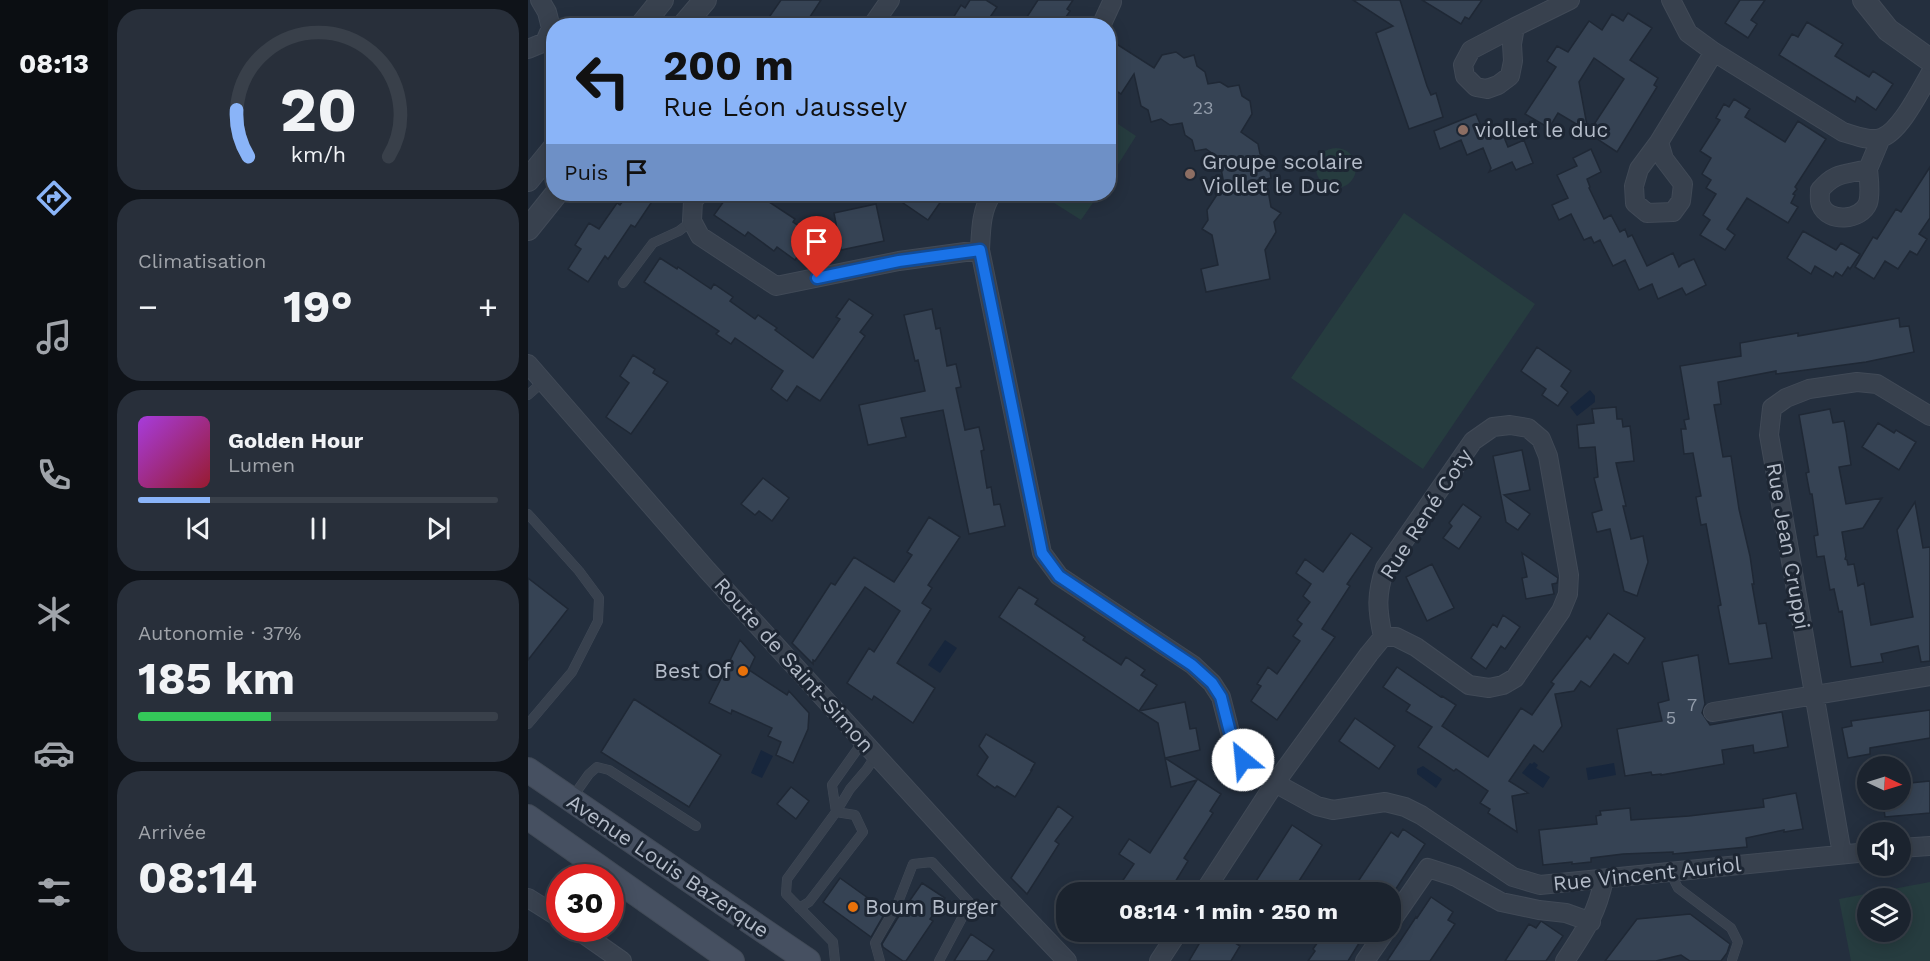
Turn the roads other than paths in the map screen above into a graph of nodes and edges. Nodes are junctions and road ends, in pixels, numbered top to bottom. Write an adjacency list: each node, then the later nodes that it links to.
1 (540, 0): 9 (street)
2 (662, 0): 10 (street)
3 (705, 0): 11 (street)
4 (890, 0): 12 (street)
5 (1570, 0): 14 (street)
6 (1671, 0): 17 (street)
7 (1864, 0): 18 (street)
8 (1115, 1): 13 (street)
9 (548, 18)
10 (647, 18)
11 (690, 18)
12 (878, 18)
13 (1105, 18)
14 (1515, 27)
15 (546, 40): 16 (street)
16 (528, 49)
17 (1714, 52): 20 (street); 21 (street)
18 (1930, 60)
19 (1930, 74): 20 (street)
20 (1881, 138): 23 (street)
21 (1659, 142)
22 (546, 158): 24 (street)
23 (1868, 169)
24 (528, 180)
25 (550, 201): 29 (street)
26 (693, 201): 28 (street)
27 (987, 201): 30 (street, Rue Vincent Auriol)
28 (692, 221): 30 (street); 31 (lane)
29 (528, 229)
30 (980, 250): 47 (street, Rue Vincent Auriol)
31 (623, 283)
32 (528, 364): 33 (street, Route de Saint-Simon)
33 (544, 381): 34 (lane); 44 (street, Route de Saint-Simon)
34 (528, 394)
35 (1930, 416): 39 (street, Rue Jean Cruppi)
36 (528, 514): 42 (lane)
37 (1383, 637): 37 (street, Rue René Coty); 47 (street)
38 (1930, 676): 39 (street)
39 (1806, 697): 41 (street); 55 (street, Rue Jean Cruppi)
40 (528, 707): 42 (lane)
41 (1713, 712)
42 (536, 713): 43 (lane)
43 (528, 724)
44 (864, 740): 45 (street, Route de Saint-Simon); 49 (lane)
45 (876, 755): 49 (lane); 74 (street, Route de Saint-Simon)
46 (528, 770): 48 (main road, Avenue Louis Bazerque)
47 (1275, 783): 57 (street, Rue Vincent Auriol); 58 (street)
48 (571, 799): 51 (lane); 70 (main road, Avenue Louis Bazerque)
49 (836, 812): 61 (lane); 61 (lane)
50 (528, 818): 69 (main road, Avenue Louis Bazerque)
51 (696, 826)
52 (1930, 846): 53 (street)
53 (1911, 848)
54 (1857, 853): 55 (street, Rue Vincent Auriol)
55 (1842, 854): 56 (street, Rue Vincent Auriol)
56 (1670, 872): 57 (street, Rue Vincent Auriol); 67 (lane)
57 (1604, 879): 63 (street)
58 (1211, 882)
59 (528, 898): 62 (street)
60 (1401, 907): 63 (street)
61 (799, 908): 71 (lane)
62 (546, 909)
63 (1591, 922): 77 (street)
64 (594, 942): 68 (street)
65 (1171, 942): 75 (street)
66 (1378, 942): 76 (street)
67 (1732, 960)
68 (622, 961)
69 (732, 961)
70 (808, 961)
71 (835, 961)
72 (880, 961): 73 (lane)
73 (939, 961)
74 (1067, 961)
75 (1159, 961)
76 (1365, 961)
77 (1565, 961)

